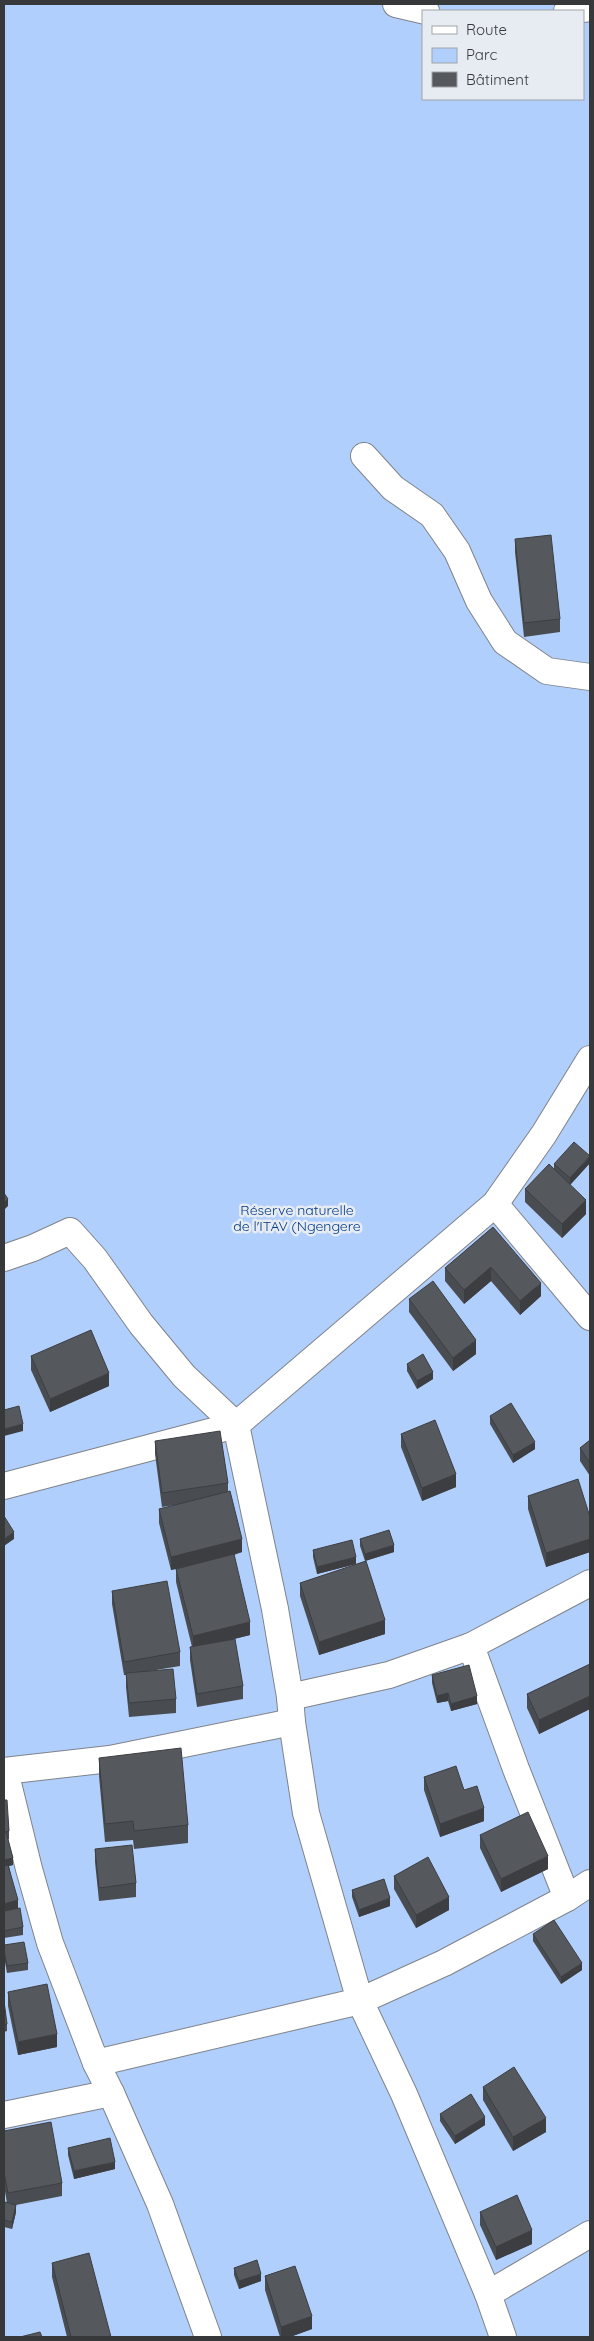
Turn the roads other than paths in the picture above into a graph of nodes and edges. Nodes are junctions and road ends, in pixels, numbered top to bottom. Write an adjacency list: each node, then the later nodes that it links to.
1 (396, 4): 3 (street)
2 (590, 8): 4 (street)
3 (422, 10)
4 (575, 10)
5 (364, 456): 6 (street)
6 (590, 677)
7 (590, 1060): 8 (street)
8 (495, 1204): 10 (street); 11 (street)
9 (4, 1258): 11 (street)
10 (590, 1317)
11 (236, 1424): 12 (street); 15 (street)
12 (4, 1486)
13 (590, 1584): 14 (street)
14 (471, 1646): 15 (street); 18 (street)
15 (291, 1709): 16 (street); 19 (street)
16 (4, 1771): 20 (street)
17 (590, 1883): 18 (street)
18 (567, 1898): 19 (street)
19 (360, 2001): 20 (street); 24 (street)
20 (96, 2063): 21 (street)
21 (110, 2093): 22 (street); 25 (street)
22 (4, 2115)
23 (590, 2234): 24 (street)
24 (488, 2294): 26 (street)
25 (208, 2337)
26 (503, 2337)

